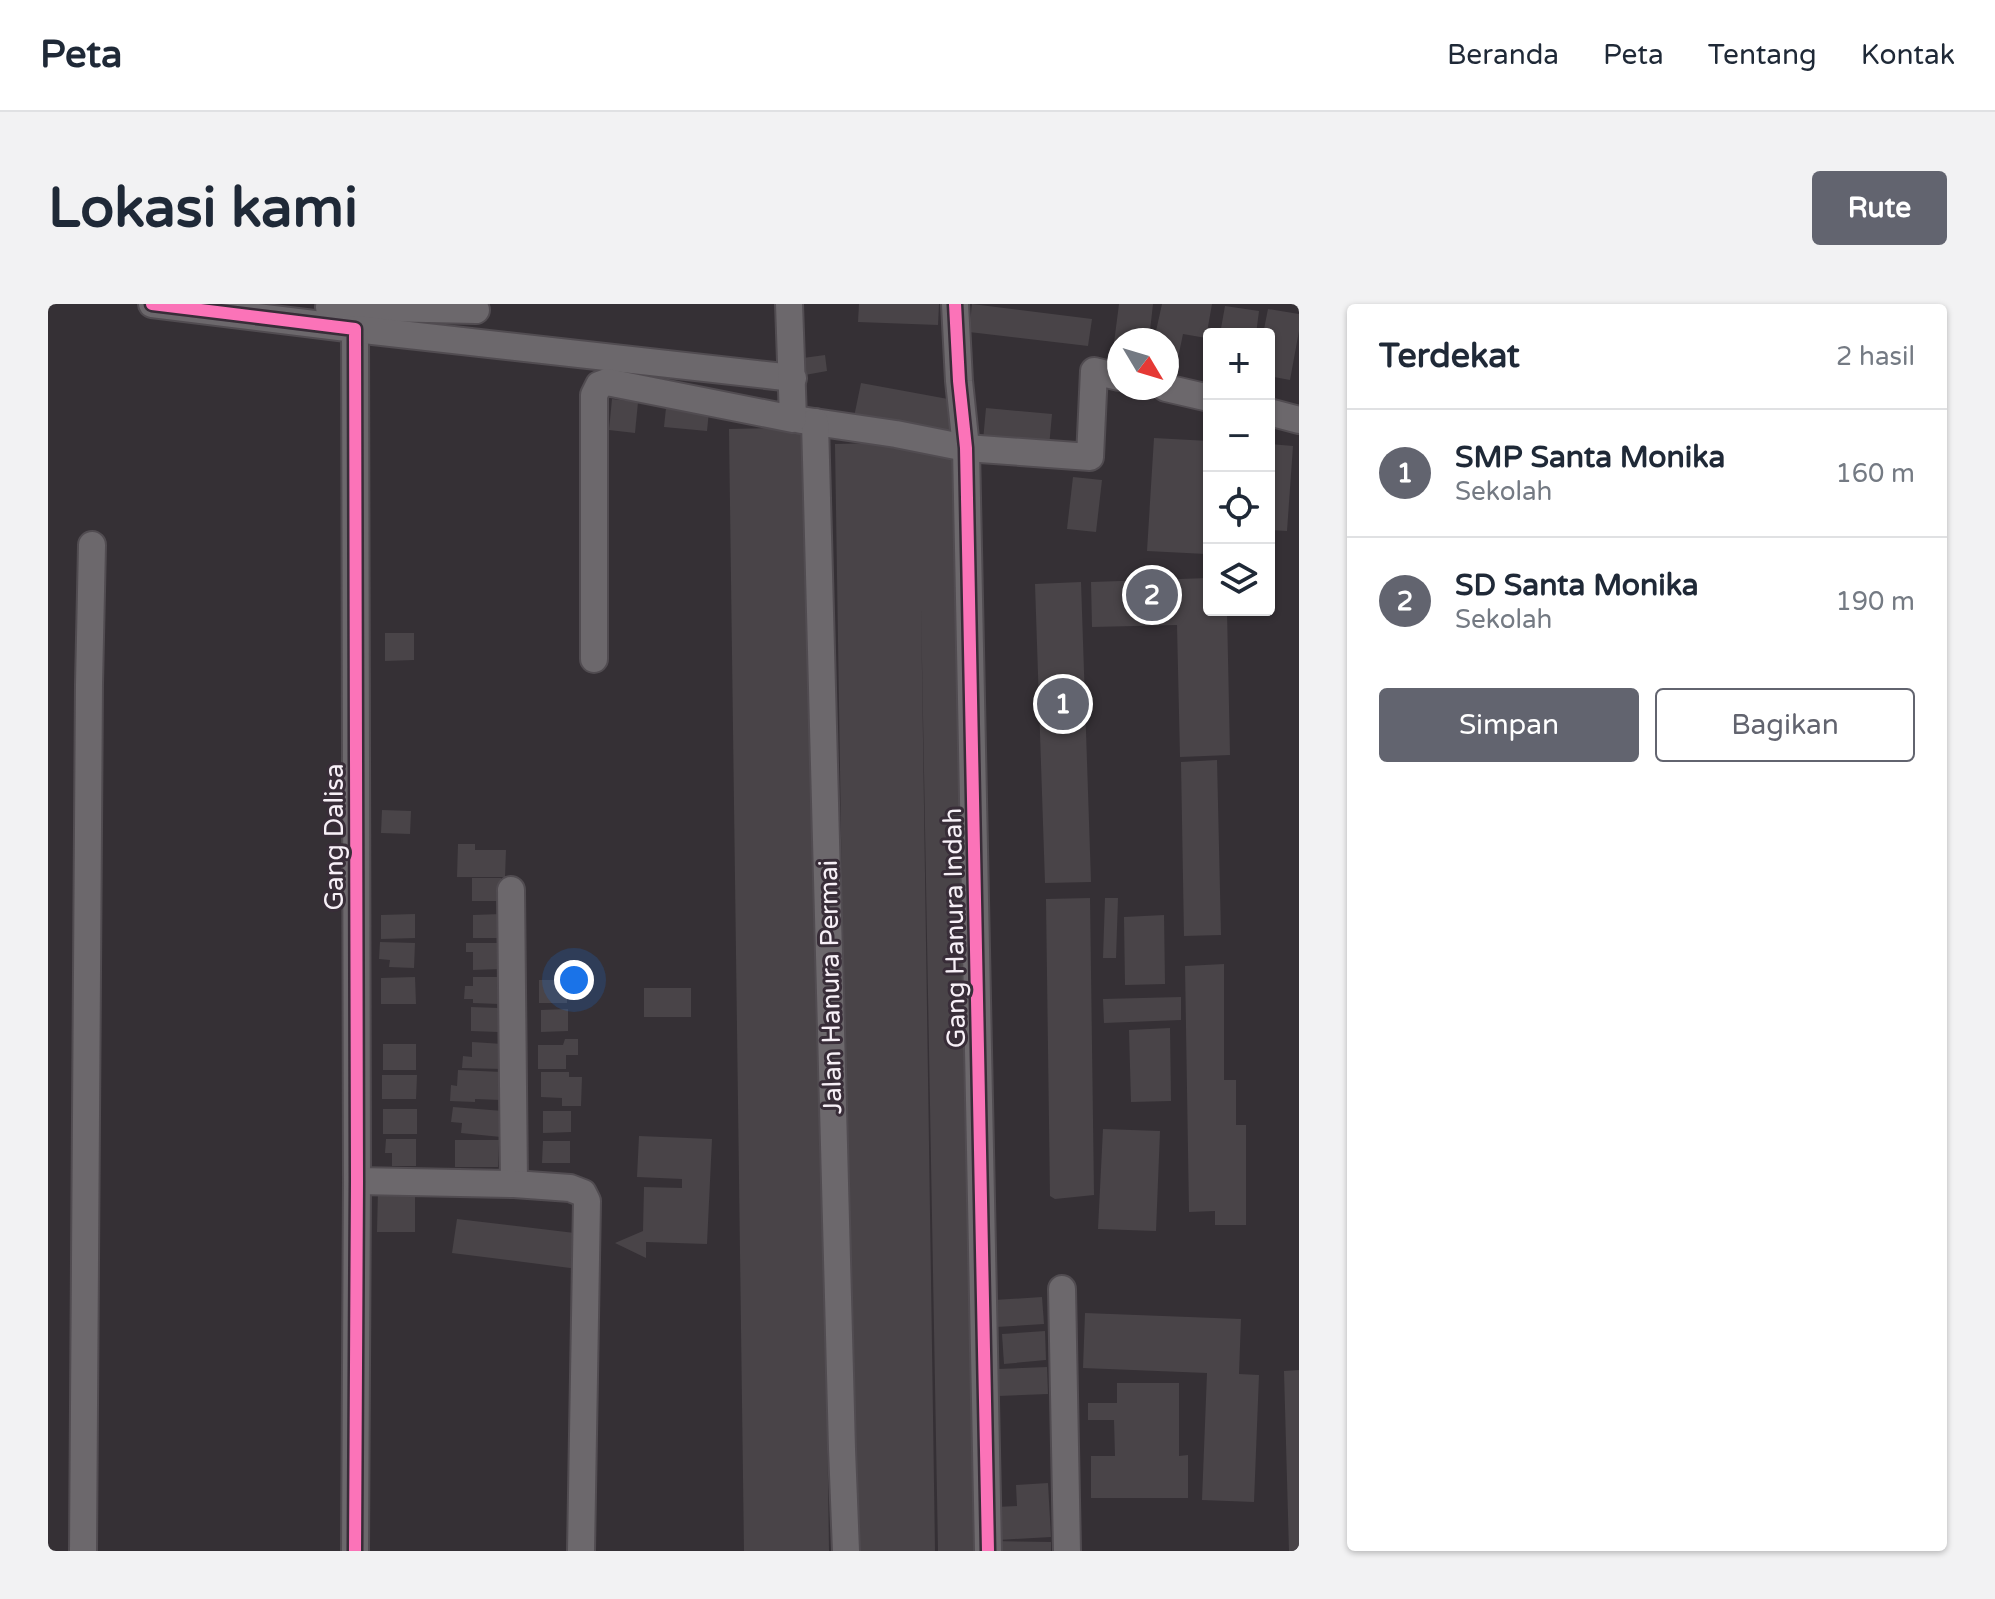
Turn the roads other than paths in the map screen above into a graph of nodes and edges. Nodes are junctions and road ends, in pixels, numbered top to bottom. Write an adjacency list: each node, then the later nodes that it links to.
1 (152, 304): 6 (street)
2 (789, 304): 10 (street, Jalan Hanura Permai)
3 (955, 304): 16 (street, Gang Hanura Indah)
4 (329, 307): 5 (street)
5 (476, 307): 8 (street)
6 (247, 310): 7 (street)
7 (355, 329): 8 (street); 20 (street, Gang Dalisa)
8 (475, 343): 10 (street)
9 (1107, 374): 16 (street)
10 (793, 378): 14 (street, Jalan Hanura Permai)
11 (1179, 391): 12 (street)
12 (1203, 397)
13 (1275, 414): 15 (street)
14 (804, 420): 16 (street); 18 (street); 26 (street, Jalan Hanura Permai)
15 (1299, 420)
16 (966, 448): 27 (street, Gang Hanura Indah)
17 (92, 545): 23 (street)
18 (594, 659)
19 (511, 890): 21 (street)
20 (357, 1181): 21 (street); 24 (street, Gang Dalisa)
21 (514, 1184): 25 (street)
22 (1062, 1289): 28 (street)
23 (83, 1551)
24 (355, 1551)
25 (581, 1551)
26 (846, 1551)
27 (988, 1551)
28 (1067, 1551)

